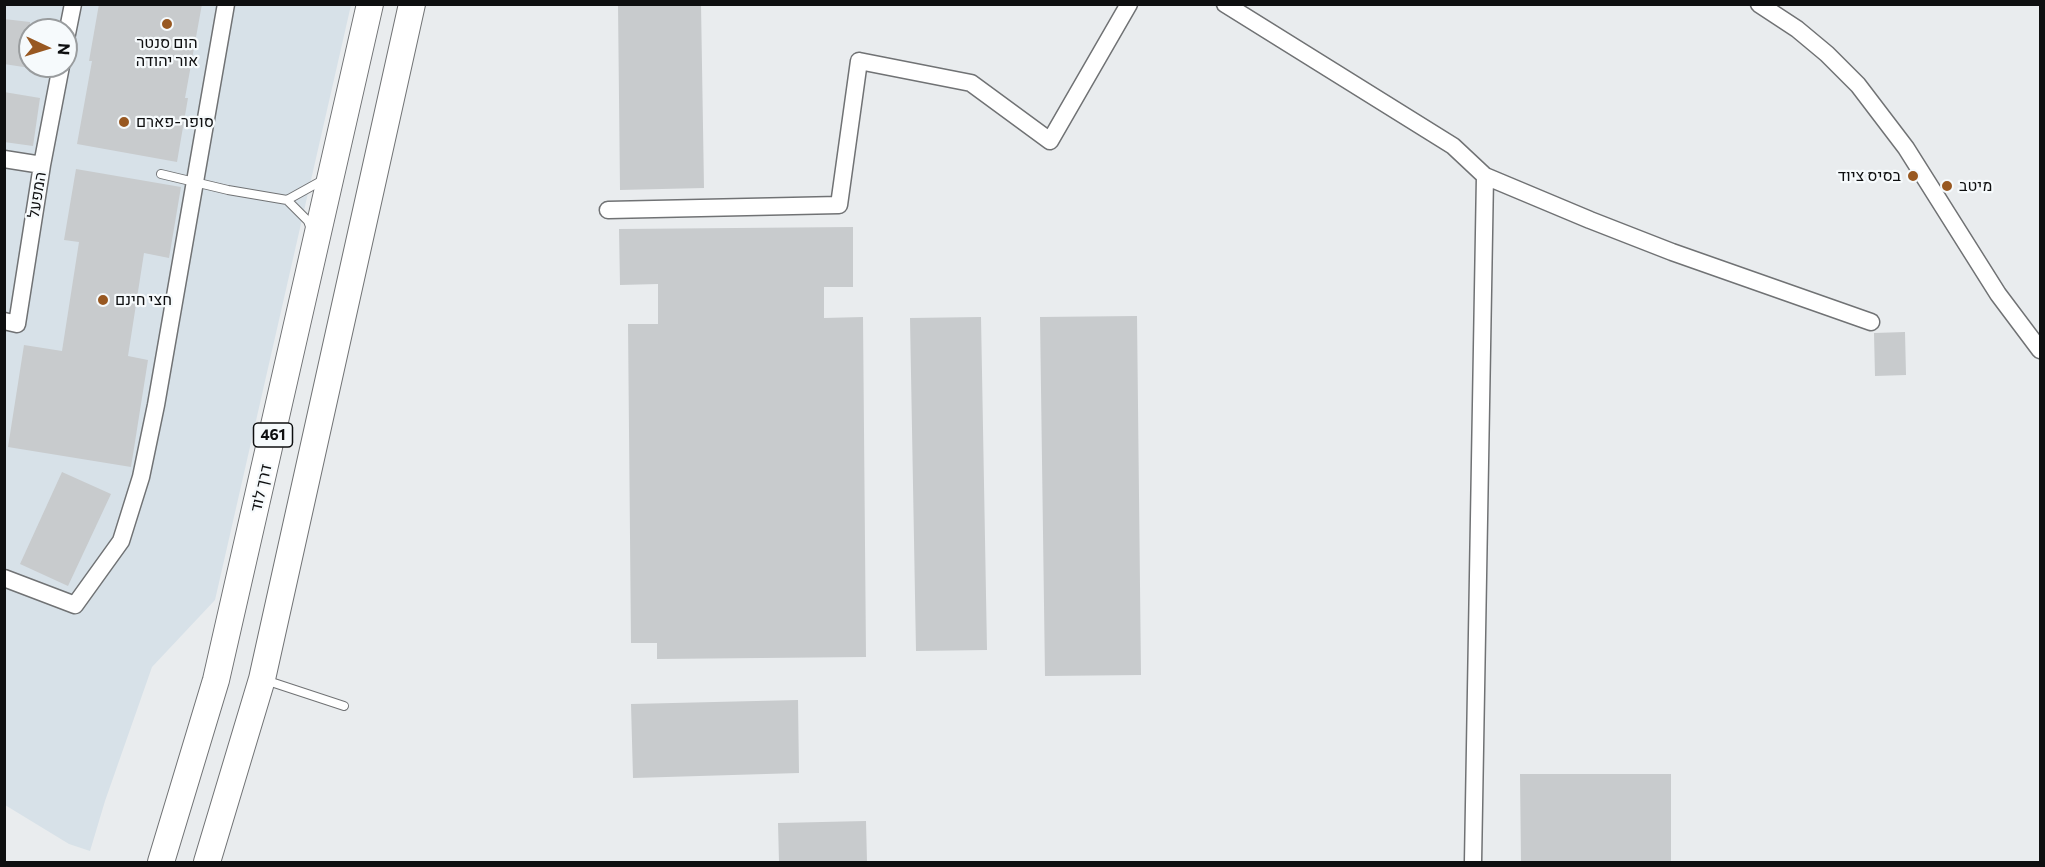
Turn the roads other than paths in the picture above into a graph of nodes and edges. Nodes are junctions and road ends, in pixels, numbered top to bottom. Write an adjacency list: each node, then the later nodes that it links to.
1 (226, 4): 13 (street)
2 (370, 4): 10 (main road, דרך לוד / 461)
3 (412, 4): 21 (main road, 461)
4 (1129, 4): 15 (street)
5 (1225, 4): 12 (street)
6 (1759, 4): 19 (street)
7 (59, 78): 9 (street, המפעל)
8 (4, 159): 9 (street)
9 (42, 165): 17 (street, המפעל)
10 (333, 171): 14 (lane); 16 (main road, דרך לוד / 461)
11 (160, 174): 13 (lane)
12 (1485, 176): 18 (street); 25 (street)
13 (194, 182): 14 (lane); 20 (street)
14 (287, 200): 16 (lane)
15 (608, 210)
16 (315, 248): 23 (main road, דרך לוד / 461)
17 (11, 322)
18 (1871, 322)
19 (2040, 350)
20 (4, 579)
21 (262, 679): 22 (lane); 24 (main road, 461)
22 (344, 706)
23 (161, 862)
24 (207, 862)
25 (1473, 862)

